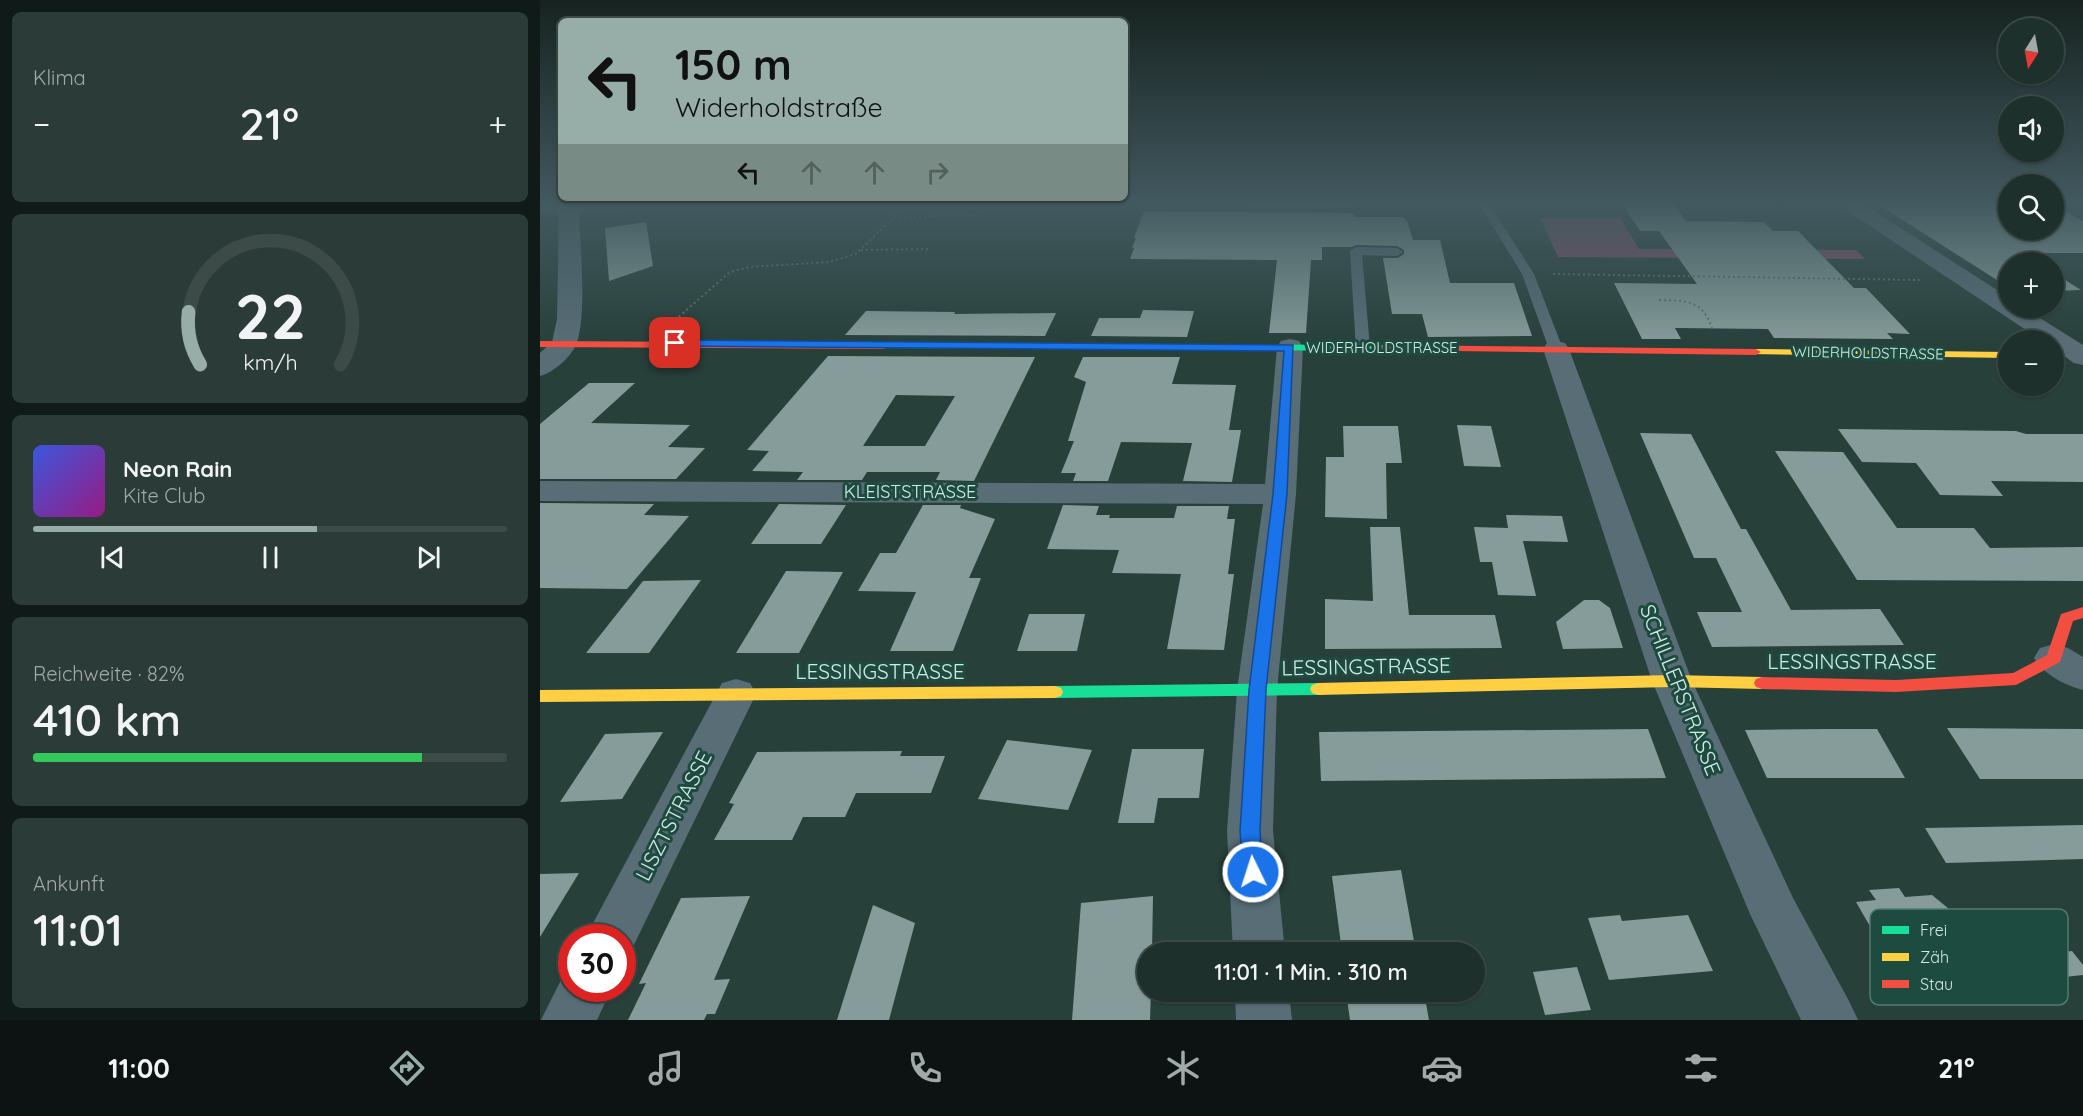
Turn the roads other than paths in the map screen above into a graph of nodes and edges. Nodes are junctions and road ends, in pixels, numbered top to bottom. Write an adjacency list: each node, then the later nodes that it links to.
1 (569, 250): 5 (street)
2 (1513, 250): 8 (lane)
3 (1921, 250): 11 (street)
4 (1397, 252): 7 (lane)
5 (552, 344): 6 (street, WIDERHOLDSTRASSE); 12 (street)
6 (1290, 347): 7 (street, WIDERHOLDSTRASSE); 14 (street)
7 (1363, 348): 8 (street, WIDERHOLDSTRASSE)
8 (1556, 349): 9 (street, WIDERHOLDSTRASSE); 17 (street, SCHILLERSTRASSE)
9 (1998, 356)
10 (2064, 357): 11 (street)
11 (2083, 358)
12 (540, 368)
13 (540, 491): 14 (street, KLEISTSTRASSE)
14 (1280, 494): 18 (street)
15 (2083, 612): 16 (street, LESSINGSTRASSE)
16 (2069, 667): 17 (street, LESSINGSTRASSE)
17 (1672, 681): 18 (street, LESSINGSTRASSE); 27 (street, SCHILLERSTRASSE)
18 (1257, 690): 19 (street, LESSINGSTRASSE); 22 (street)
19 (736, 694): 20 (street, LESSINGSTRASSE); 21 (street, LISZTSTRASSE)
20 (540, 696)
21 (618, 924)
22 (1258, 942)
23 (578, 1002): 25 (street)
24 (1263, 1002): 26 (street)
25 (569, 1020)
26 (1264, 1020)
27 (1830, 1020)

